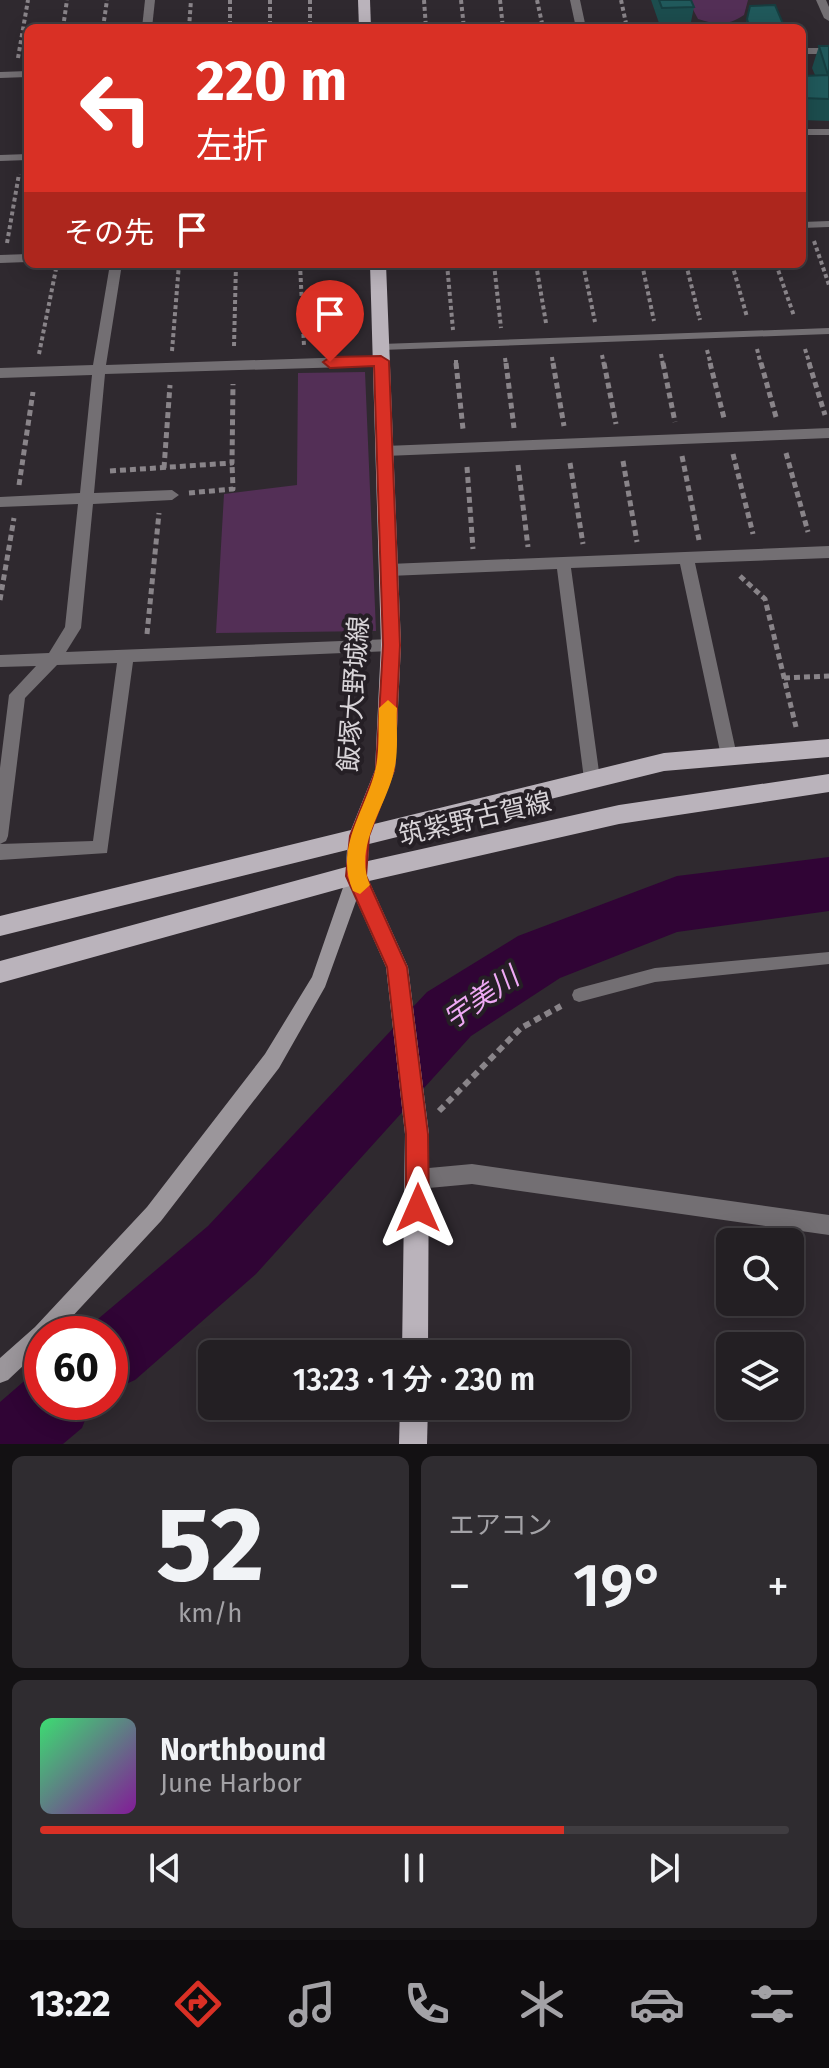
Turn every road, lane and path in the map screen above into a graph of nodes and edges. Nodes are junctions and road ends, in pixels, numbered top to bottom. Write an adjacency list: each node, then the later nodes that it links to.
1 (28, 0): 18 (path)
2 (67, 0): 19 (path)
3 (107, 0): 20 (path)
4 (150, 0): 21 (street)
5 (191, 0): 22 (path)
6 (230, 0): 23 (path)
7 (270, 0): 24 (path)
8 (310, 0): 25 (path)
9 (364, 0): 26 (main road)
10 (424, 0): 27 (path)
11 (461, 0): 28 (path)
12 (500, 0): 29 (path)
13 (537, 0): 30 (path)
14 (575, 0): 31 (street)
15 (621, 0): 32 (path)
16 (821, 0): 17 (street)
17 (829, 18)
18 (26, 24)
19 (64, 24)
20 (104, 24)
21 (147, 24)
22 (189, 24)
23 (230, 24)
24 (270, 24)
25 (310, 24)
26 (365, 24)
27 (426, 24)
28 (464, 24)
29 (503, 24)
30 (542, 24)
31 (580, 24)
32 (626, 24)
33 (24, 49): 36 (path)
34 (806, 51): 35 (street)
35 (829, 51)
36 (22, 74): 37 (street)
37 (0, 75)
38 (806, 132): 39 (lane)
39 (829, 132)
40 (0, 158): 41 (street)
41 (24, 158)
42 (24, 162): 46 (path)
43 (806, 224): 44 (lane)
44 (829, 224)
45 (806, 227): 57 (path)
46 (3, 254): 47 (street)
47 (24, 257)
48 (56, 268): 67 (path)
49 (115, 268): 66 (street)
50 (179, 268): 65 (path)
51 (236, 268): 64 (path)
52 (300, 268): 63 (path)
53 (378, 268): 62 (main road, 飯塚大野城線)
54 (643, 268): 61 (path)
55 (687, 268): 60 (path)
56 (733, 268): 59 (path)
57 (829, 285)
58 (829, 331): 59 (lane)
59 (752, 333): 60 (lane); 70 (path)
60 (704, 335): 61 (lane); 71 (path)
61 (657, 336): 62 (lane); 72 (path)
62 (381, 354): 63 (street); 77 (main road, 飯塚大野城線)
63 (304, 363): 64 (street)
64 (234, 365): 65 (street); 78 (path)
65 (171, 367): 66 (street); 79 (path)
66 (99, 370): 67 (street); 80 (street)
67 (36, 372): 68 (street); 84 (path)
68 (0, 373)
69 (829, 433): 70 (street)
70 (781, 434): 71 (street); 85 (path)
71 (728, 436): 72 (street); 86 (path)
72 (678, 437): 73 (street); 87 (path)
73 (619, 439): 74 (street); 88 (path)
74 (567, 442): 75 (street); 89 (path)
75 (516, 444): 76 (street); 91 (path)
76 (465, 447): 77 (street); 92 (path)
77 (385, 451): 93 (main road, 飯塚大野城線)
78 (232, 463): 79 (path); 81 (path)
79 (164, 468): 80 (path)
80 (89, 472): 82 (street)
81 (166, 495): 82 (street); 96 (path)
82 (86, 499): 84 (street); 98 (street)
83 (0, 502): 84 (street)
84 (16, 502): 94 (path)
85 (821, 552): 86 (street)
86 (758, 554): 87 (street)
87 (702, 557): 88 (street); 101 (path); 104 (street)
88 (640, 558): 89 (street)
89 (585, 561): 90 (street)
90 (563, 562): 91 (street); 105 (street)
91 (530, 564): 92 (street)
92 (474, 566): 93 (street)
93 (389, 570): 95 (main road, 飯塚大野城線)
94 (0, 600)
95 (391, 645): 96 (street); 108 (main road, 飯塚大野城線)
96 (144, 655): 97 (street)
97 (126, 656): 98 (street); 109 (street)
98 (54, 658): 99 (street); 107 (street)
99 (0, 661)
100 (829, 676): 101 (path)
101 (784, 678): 103 (path)
102 (829, 748): 103 (main road, 筑紫野古賀線)
103 (801, 750): 104 (main road, 筑紫野古賀線)
104 (729, 756): 105 (main road, 筑紫野古賀線)
105 (592, 779): 108 (main road, 筑紫野古賀線)
106 (829, 783): 110 (main road, 筑紫野古賀線)
107 (0, 836)
108 (359, 836): 110 (main road, 飯塚大野城線); 111 (main road, 筑紫野古賀線)
109 (0, 852)
110 (356, 876): 113 (main road, 筑紫野古賀線); 115 (main road, 飯塚大野城線); 118 (street)
111 (0, 926)
112 (829, 958): 114 (lane)
113 (0, 972)
114 (579, 995): 115 (path)
115 (417, 1134): 116 (main road, 飯塚大野城線)
116 (418, 1179): 117 (street); 119 (main road, 飯塚大野城線)
117 (829, 1225)
118 (59, 1316)
119 (415, 1340)
120 (24, 1350): 121 (street)
121 (0, 1372)
122 (414, 1420): 123 (main road)
123 (413, 1444)

